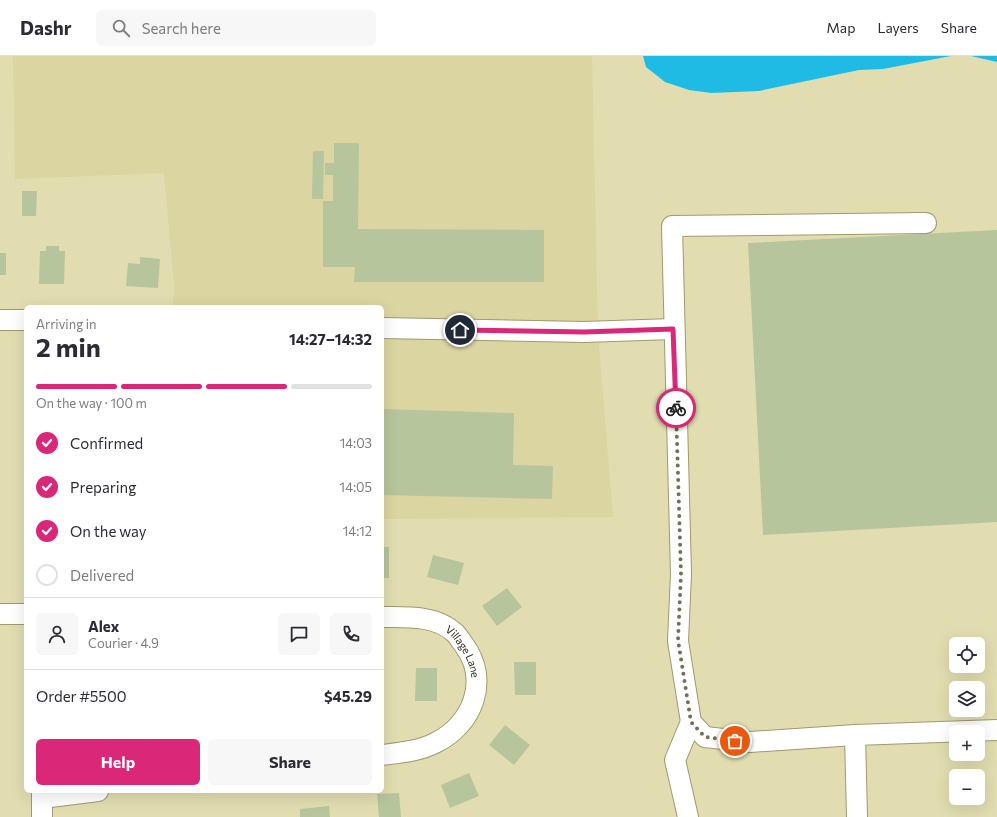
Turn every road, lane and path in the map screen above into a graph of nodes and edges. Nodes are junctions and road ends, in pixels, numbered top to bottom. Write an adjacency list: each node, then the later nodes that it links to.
1 (926, 223): 5 (street)
2 (0, 320): 3 (street)
3 (24, 320)
4 (384, 328): 5 (street)
5 (673, 329): 9 (street)
6 (0, 614): 7 (street)
7 (24, 614)
8 (384, 617): 12 (street, Village Lane)
9 (691, 722): 11 (street); 15 (street)
10 (997, 730): 11 (street)
11 (855, 734): 16 (street)
12 (384, 755)
13 (88, 793): 14 (street)
14 (42, 802)
15 (688, 817)
16 (857, 817)

